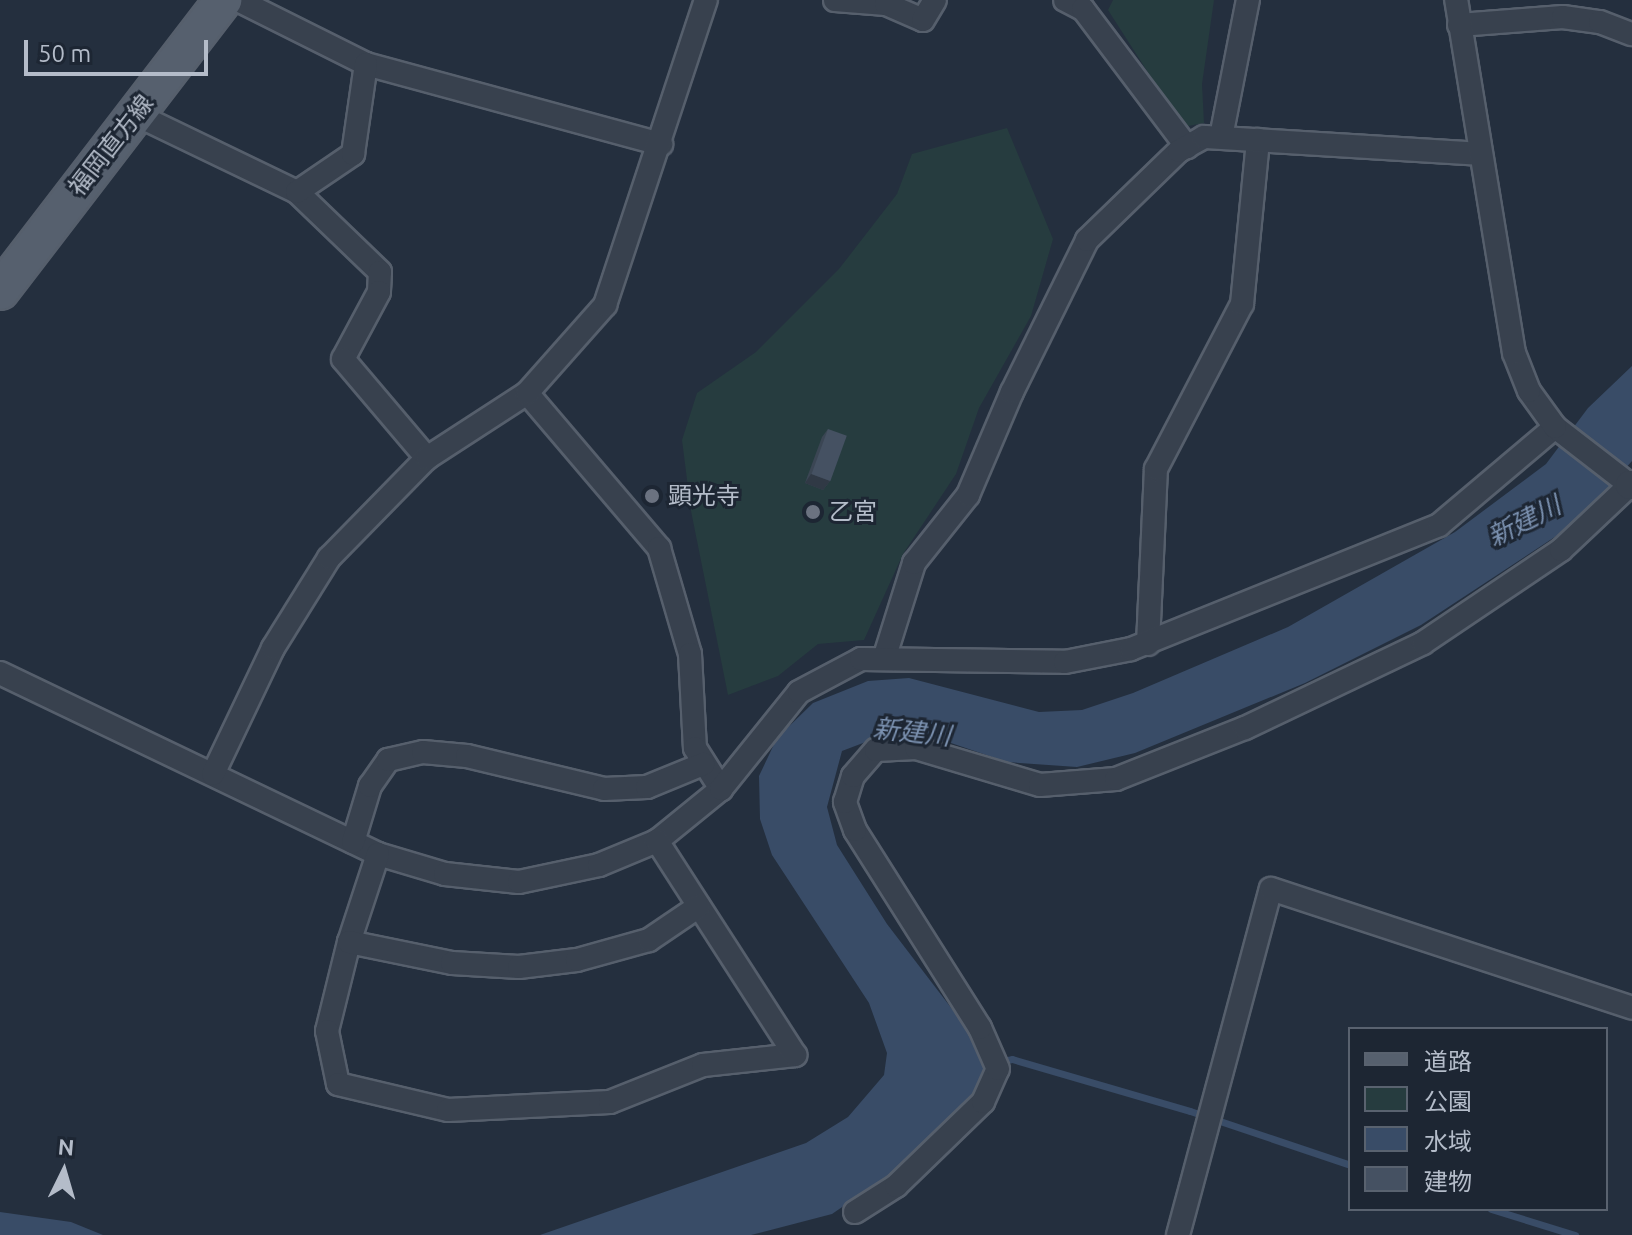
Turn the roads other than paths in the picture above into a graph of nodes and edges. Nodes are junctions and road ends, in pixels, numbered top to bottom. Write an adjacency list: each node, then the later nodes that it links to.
1 (223, 0): 12 (main road, 福岡直方線)
2 (238, 0): 11 (street)
3 (706, 0): 15 (street)
4 (835, 0): 5 (street)
5 (935, 0)
6 (1065, 0): 16 (street)
7 (1248, 0): 13 (street)
8 (1456, 0): 9 (street)
9 (1459, 25): 10 (street); 17 (street)
10 (1632, 34)
11 (366, 64): 15 (street); 18 (street)
12 (135, 114): 18 (street); 19 (main road, 福岡直方線)
13 (1221, 137): 14 (street); 16 (street)
14 (1258, 140): 17 (street); 24 (street)
15 (661, 144): 20 (street)
16 (1187, 147): 25 (street)
17 (1479, 154): 21 (street)
18 (297, 192): 22 (street)
19 (0, 291)
20 (527, 393): 22 (street); 27 (street)
21 (1555, 427): 23 (street); 24 (street)
22 (427, 458): 28 (street)
23 (1631, 485): 36 (street)
24 (1148, 644): 25 (street)
25 (884, 659): 29 (street)
26 (0, 673): 28 (street)
27 (703, 764): 29 (street); 31 (street)
28 (213, 774): 31 (street)
29 (721, 789): 30 (street)
30 (657, 841): 32 (street); 33 (street)
31 (353, 842): 32 (street)
32 (378, 854): 34 (street)
33 (699, 906): 34 (street); 34 (street)
34 (349, 942)
35 (1632, 1008): 37 (street)
36 (855, 1212)
37 (1178, 1235)

